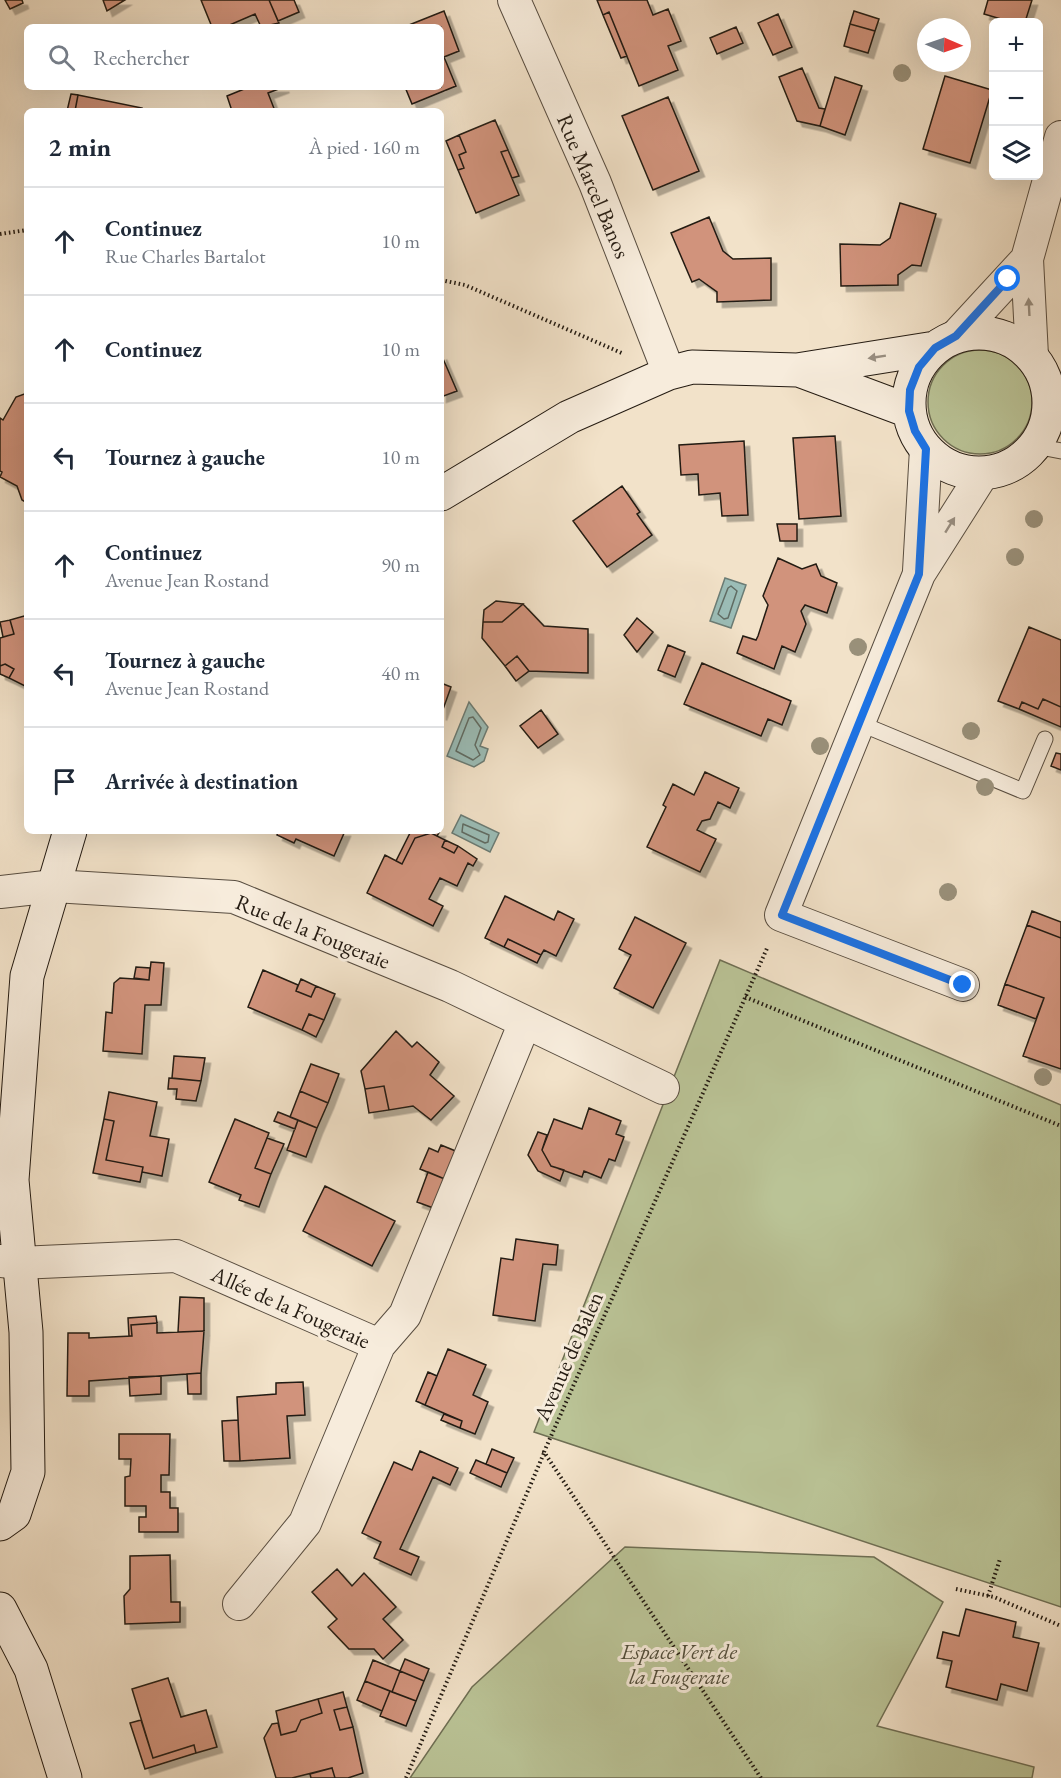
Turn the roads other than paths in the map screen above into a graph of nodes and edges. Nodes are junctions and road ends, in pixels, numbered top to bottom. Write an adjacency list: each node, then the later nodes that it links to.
1 (514, 0): 7 (street, Rue Marcel Banos)
2 (1061, 137): 3 (street)
3 (1027, 259): 4 (street); 5 (street, one-way to 3)
4 (945, 342): 5 (street); 6 (street, one-way to 6); 8 (street)
5 (1045, 368): 9 (street)
6 (797, 370): 7 (street); 8 (street)
7 (669, 373): 12 (street)
8 (909, 411): 10 (street)
9 (1049, 444): 11 (street)
10 (926, 449): 11 (street); 13 (street)
11 (983, 473): 13 (street, one-way to 11)
12 (444, 492)
13 (919, 574): 14 (street)
14 (859, 723): 15 (lane); 19 (street)
15 (1045, 739)
16 (69, 834): 17 (street)
17 (54, 886): 18 (street, Rue de la Fougeraie); 20 (street, Rue de la Fougeraie); 22 (street)
18 (0, 892)
19 (963, 985)
20 (525, 1022): 21 (street, Rue de la Fougeraie); 23 (street)
21 (663, 1088)
22 (10, 1262): 23 (street, Allée de la Fougeraie); 24 (street)
23 (379, 1345): 25 (street, Allée de la Fougeraie)
24 (0, 1524)
25 (239, 1604)
26 (0, 1609): 27 (street)
27 (65, 1778)

